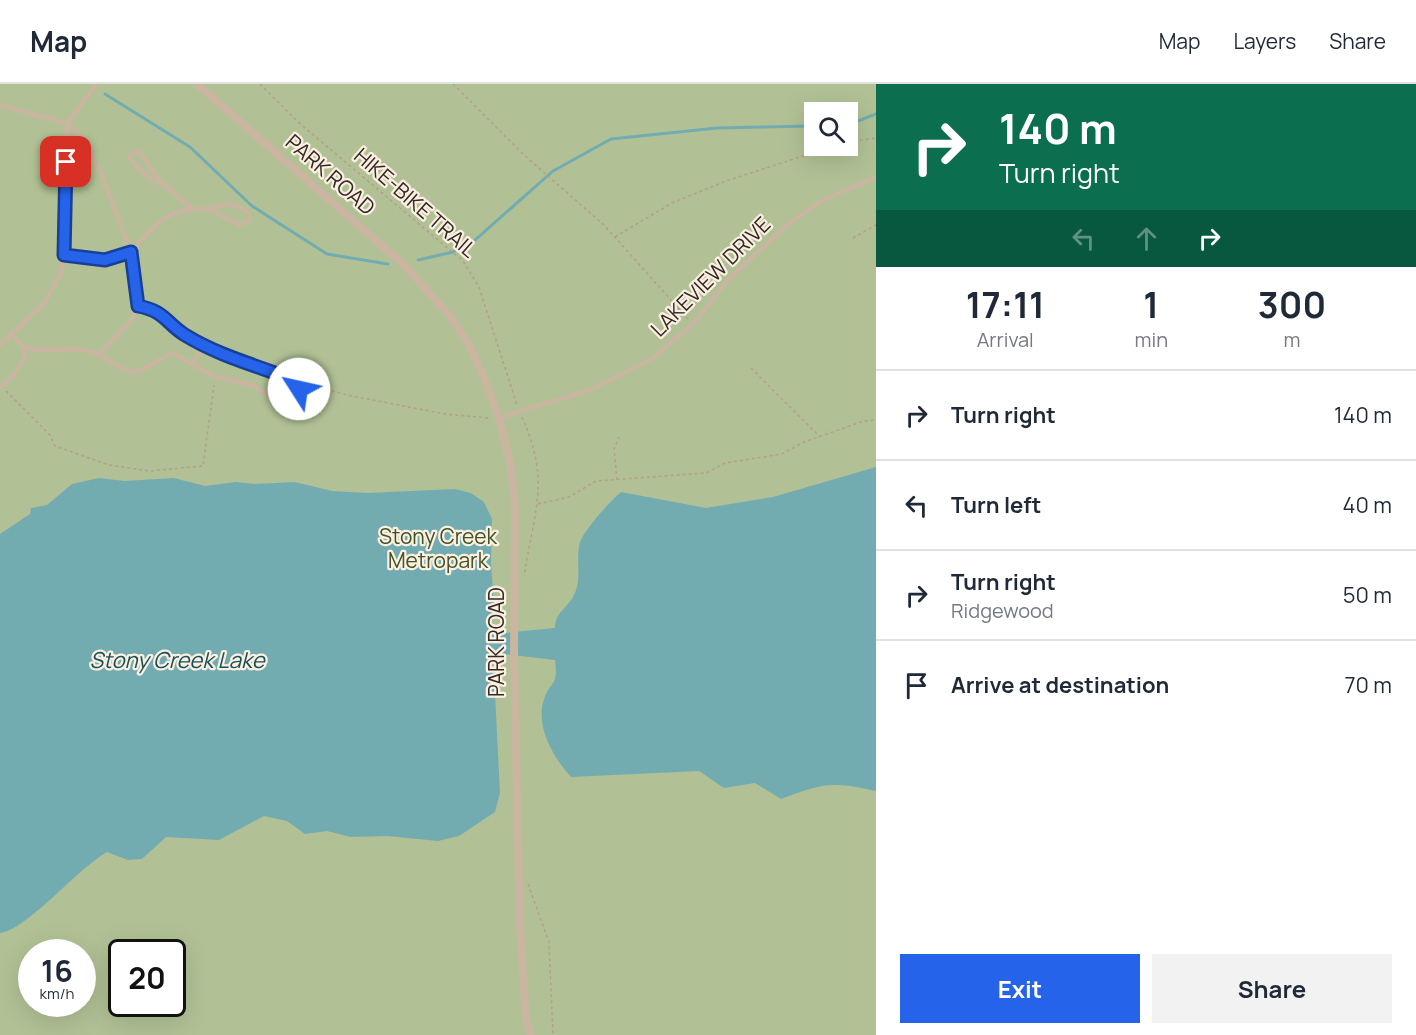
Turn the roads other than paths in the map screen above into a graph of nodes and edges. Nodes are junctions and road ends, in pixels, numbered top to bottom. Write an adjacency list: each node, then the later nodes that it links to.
1 (96, 84): 4 (lane)
2 (197, 84): 21 (street, PARK ROAD)
3 (0, 105): 4 (lane)
4 (67, 124): 9 (lane); 10 (lane)
5 (876, 177): 21 (lane, LAKEVIEW DRIVE)
6 (163, 184): 6 (lane); 7 (lane)
7 (192, 209): 8 (lane); 9 (lane)
8 (209, 209): 8 (lane)
9 (131, 252): 10 (lane); 11 (lane)
10 (64, 255): 12 (lane)
11 (138, 306): 13 (lane); 17 (lane)
12 (12, 335): 14 (lane); 15 (lane)
13 (204, 344): 19 (lane); 19 (lane)
14 (0, 345)
15 (24, 347): 16 (lane); 18 (lane)
16 (36, 351): 17 (lane); 18 (lane)
17 (99, 354): 19 (lane)
18 (25, 358): 20 (lane)
19 (193, 364)
20 (0, 387)
21 (499, 418): 22 (street, PARK ROAD)
22 (531, 1035)

